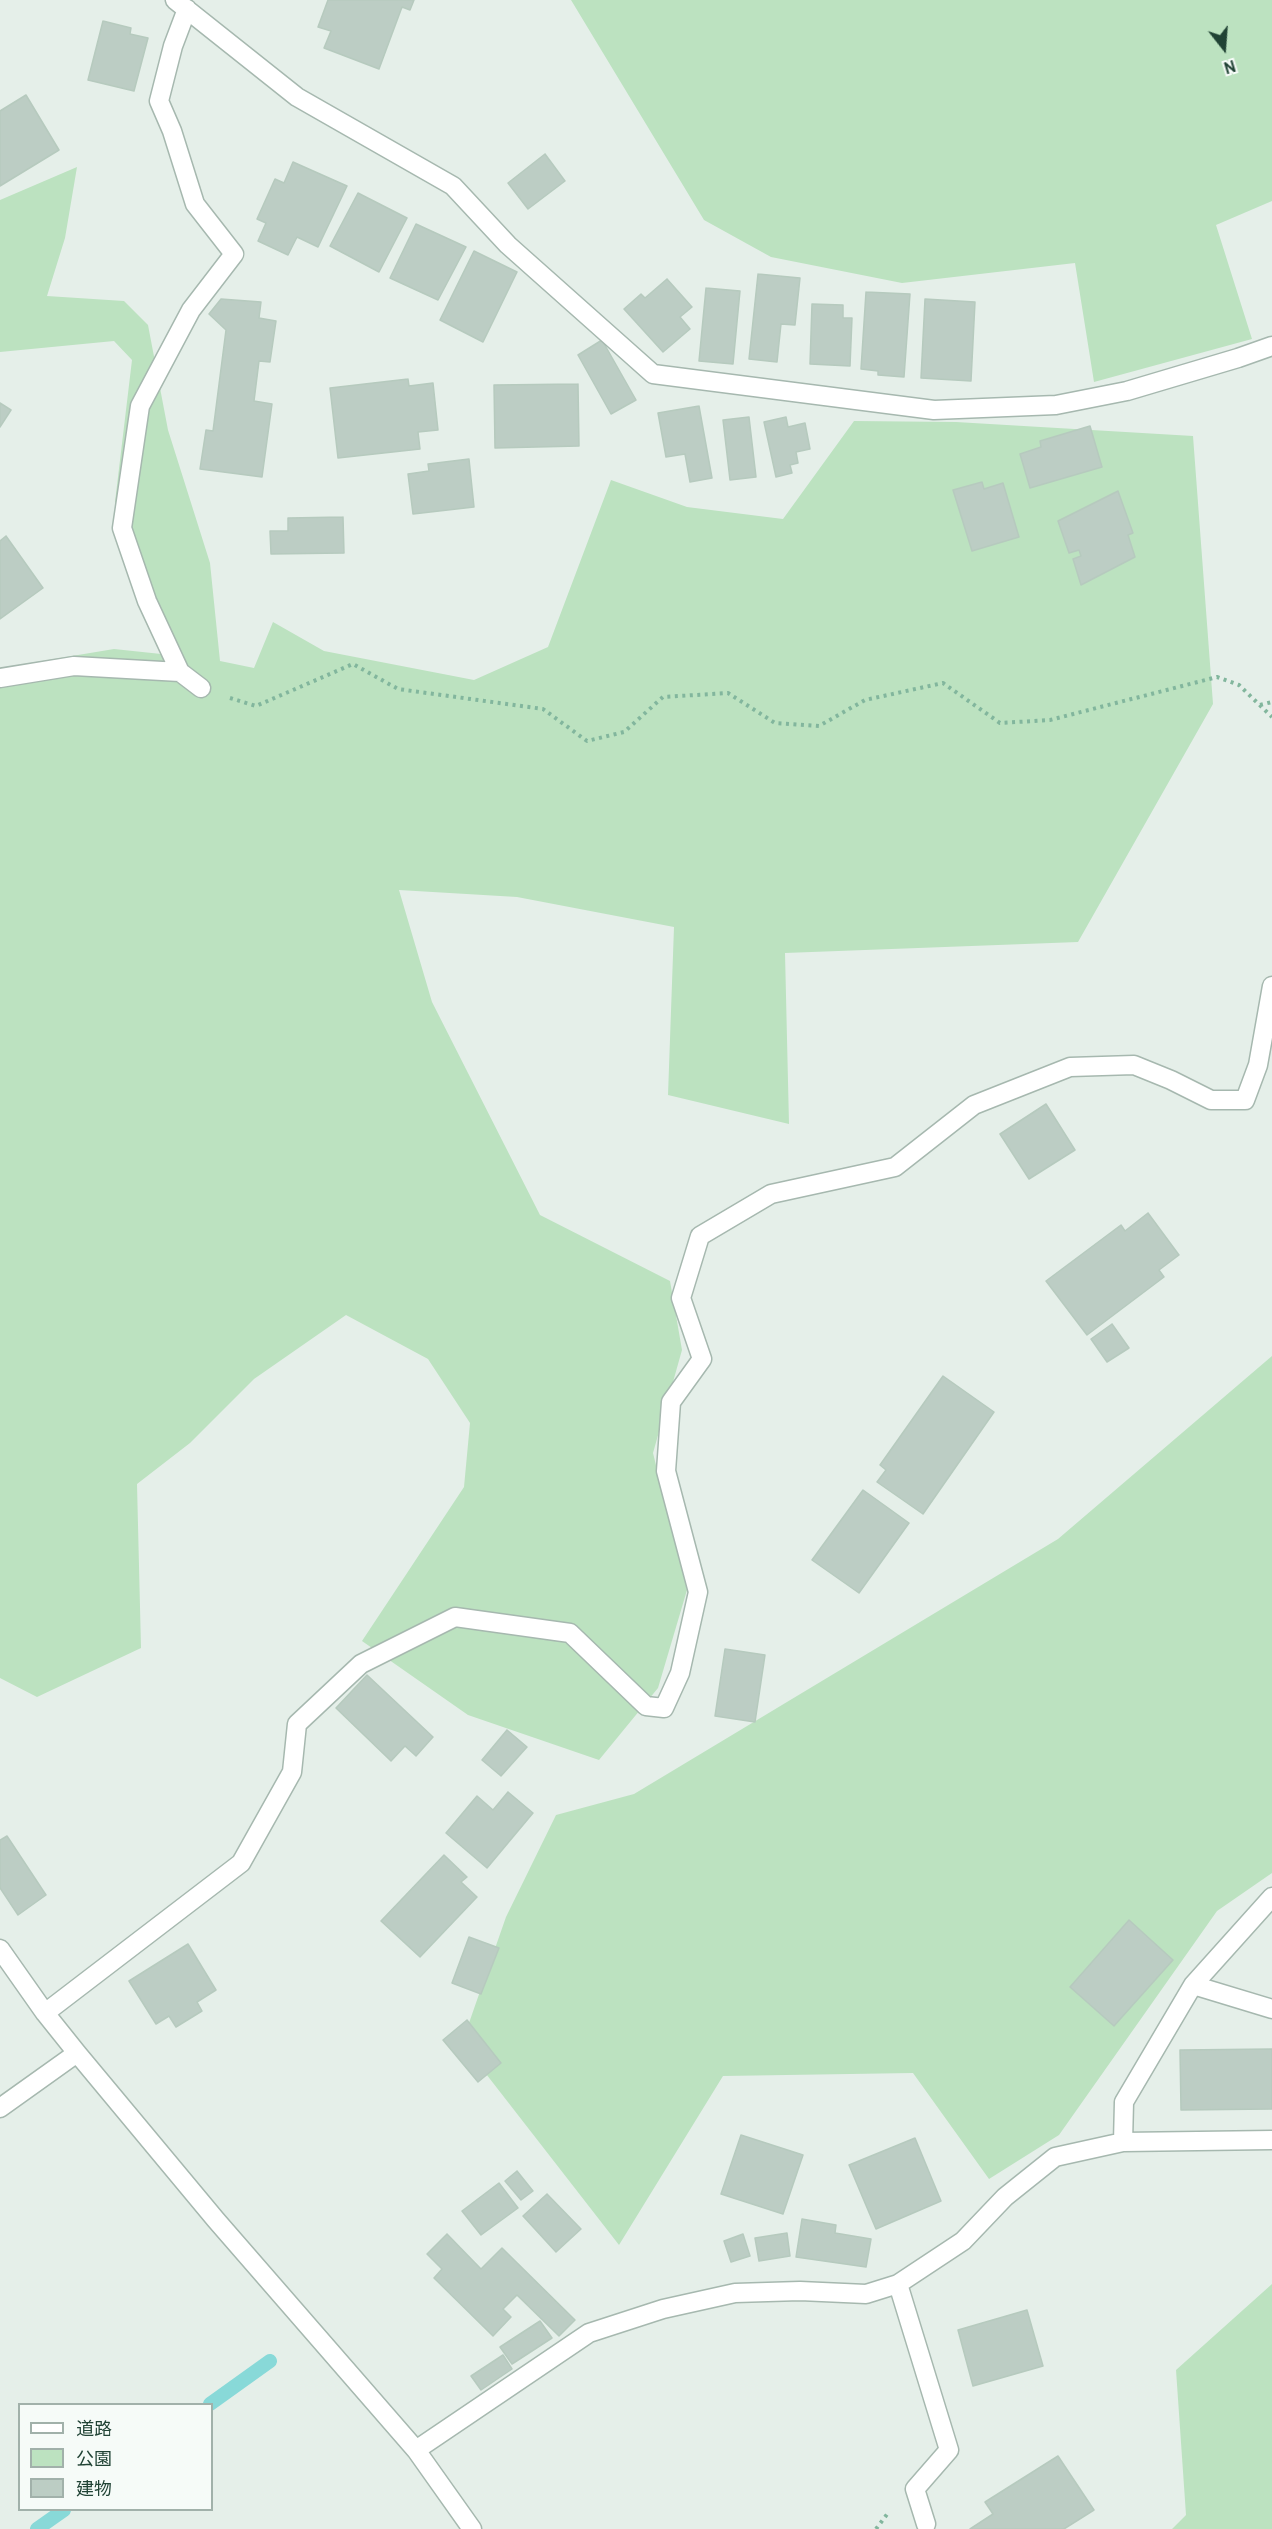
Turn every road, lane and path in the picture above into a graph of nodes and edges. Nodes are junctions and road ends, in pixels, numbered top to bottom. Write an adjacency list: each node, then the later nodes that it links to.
1 (181, 4): 2 (street); 3 (street)
2 (1272, 346)
3 (180, 672): 4 (street); 5 (street)
4 (0, 678)
5 (201, 688): 7 (path)
6 (1272, 702): 7 (path)
7 (1260, 705): 8 (path)
8 (1272, 717)
9 (1272, 986): 14 (street)
10 (1272, 1897): 12 (street)
11 (0, 1949): 14 (street)
12 (1193, 1985): 13 (street); 18 (street)
13 (1272, 2009)
14 (45, 2013): 15 (street)
15 (77, 2053): 16 (street); 20 (street)
16 (0, 2108)
17 (1272, 2140): 18 (street)
18 (1123, 2142): 19 (street)
19 (898, 2284): 20 (street); 21 (street)
20 (416, 2450): 22 (street)
21 (926, 2524)
22 (472, 2529)

